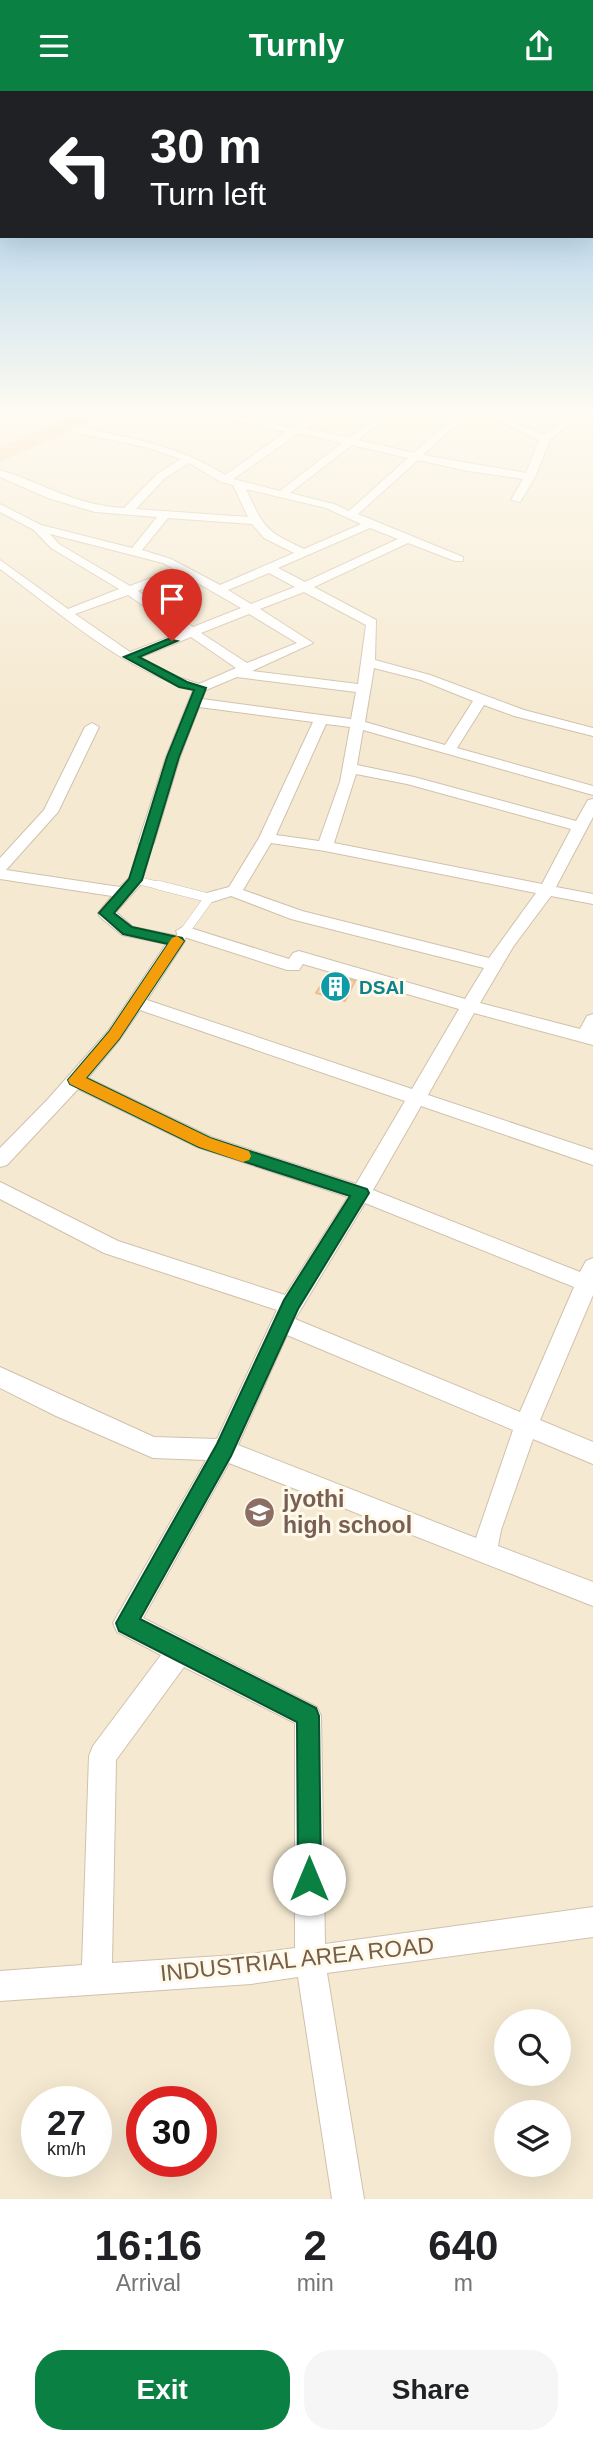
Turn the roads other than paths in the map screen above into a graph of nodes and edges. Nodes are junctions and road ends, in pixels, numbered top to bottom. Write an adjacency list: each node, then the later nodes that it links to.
1 (9, 512): 10 (street)
2 (132, 512): 6 (street)
3 (251, 512): 8 (street)
4 (345, 512): 7 (street)
5 (354, 512): 7 (street)
6 (165, 515): 8 (street); 12 (street)
7 (351, 515): 9 (street)
8 (255, 521): 13 (street)
9 (370, 524): 11 (street); 13 (street)
10 (38, 529): 12 (street); 19 (street)
11 (409, 538): 14 (street); 18 (street)
12 (134, 552): 17 (street)
13 (303, 553): 16 (street)
14 (459, 559)
15 (0, 564): 22 (street)
16 (269, 568): 18 (street); 20 (street)
17 (183, 570): 19 (street); 20 (street)
18 (305, 587): 21 (street); 25 (street)
19 (129, 590): 22 (street); 23 (street)
20 (220, 590): 21 (street)
21 (251, 609): 23 (street); 26 (street)
22 (67, 613): 24 (street)
23 (192, 633): 24 (street); 26 (street)
24 (130, 657): 27 (street)
25 (368, 663): 28 (street); 29 (street)
26 (239, 670): 27 (street); 28 (street)
27 (200, 688): 30 (street)
28 (363, 689): 32 (street)
29 (481, 699): 34 (street); 35 (street)
30 (195, 702): 31 (street); 41 (street)
31 (321, 719): 32 (street); 40 (street)
32 (357, 724): 35 (street); 36 (street)
33 (92, 727): 43 (street)
34 (593, 732)
35 (449, 750): 37 (street)
36 (349, 768): 39 (street); 42 (street)
37 (593, 791)
38 (593, 803): 39 (street)
39 (580, 827): 47 (street)
40 (267, 838): 42 (street); 46 (street)
41 (146, 843): 45 (lane)
42 (325, 846): 47 (street)
43 (0, 867)
44 (0, 874): 48 (street)
45 (136, 880): 48 (street); 49 (lane)
46 (232, 891): 49 (street); 52 (street)
47 (546, 891): 50 (street); 52 (street)
48 (124, 893): 51 (street)
49 (209, 898): 51 (lane)
50 (593, 899)
51 (181, 936): 53 (street); 54 (street)
52 (494, 965): 54 (street)
53 (135, 1002): 56 (street); 57 (street)
54 (471, 1005): 55 (street); 57 (street)
55 (591, 1032)
56 (75, 1080): 59 (street); 61 (street)
57 (417, 1096): 58 (street); 61 (street)
58 (593, 1158)
59 (0, 1160)
60 (0, 1190): 63 (street)
61 (361, 1193): 62 (street); 63 (street)
62 (591, 1279): 65 (street)
63 (286, 1314): 65 (street); 66 (street)
64 (0, 1377): 66 (street)
65 (525, 1427): 67 (street); 68 (street)
66 (224, 1450): 68 (street); 70 (street)
67 (593, 1453)
68 (485, 1553): 69 (street)
69 (593, 1594)
70 (180, 1651): 72 (street); 73 (street)
71 (593, 1922): 72 (street, INDUSTRIAL AREA ROAD)
72 (310, 1961): 73 (street, INDUSTRIAL AREA ROAD); 75 (street)
73 (97, 1979): 74 (street, INDUSTRIAL AREA ROAD)
74 (0, 1986)
75 (348, 2199)

